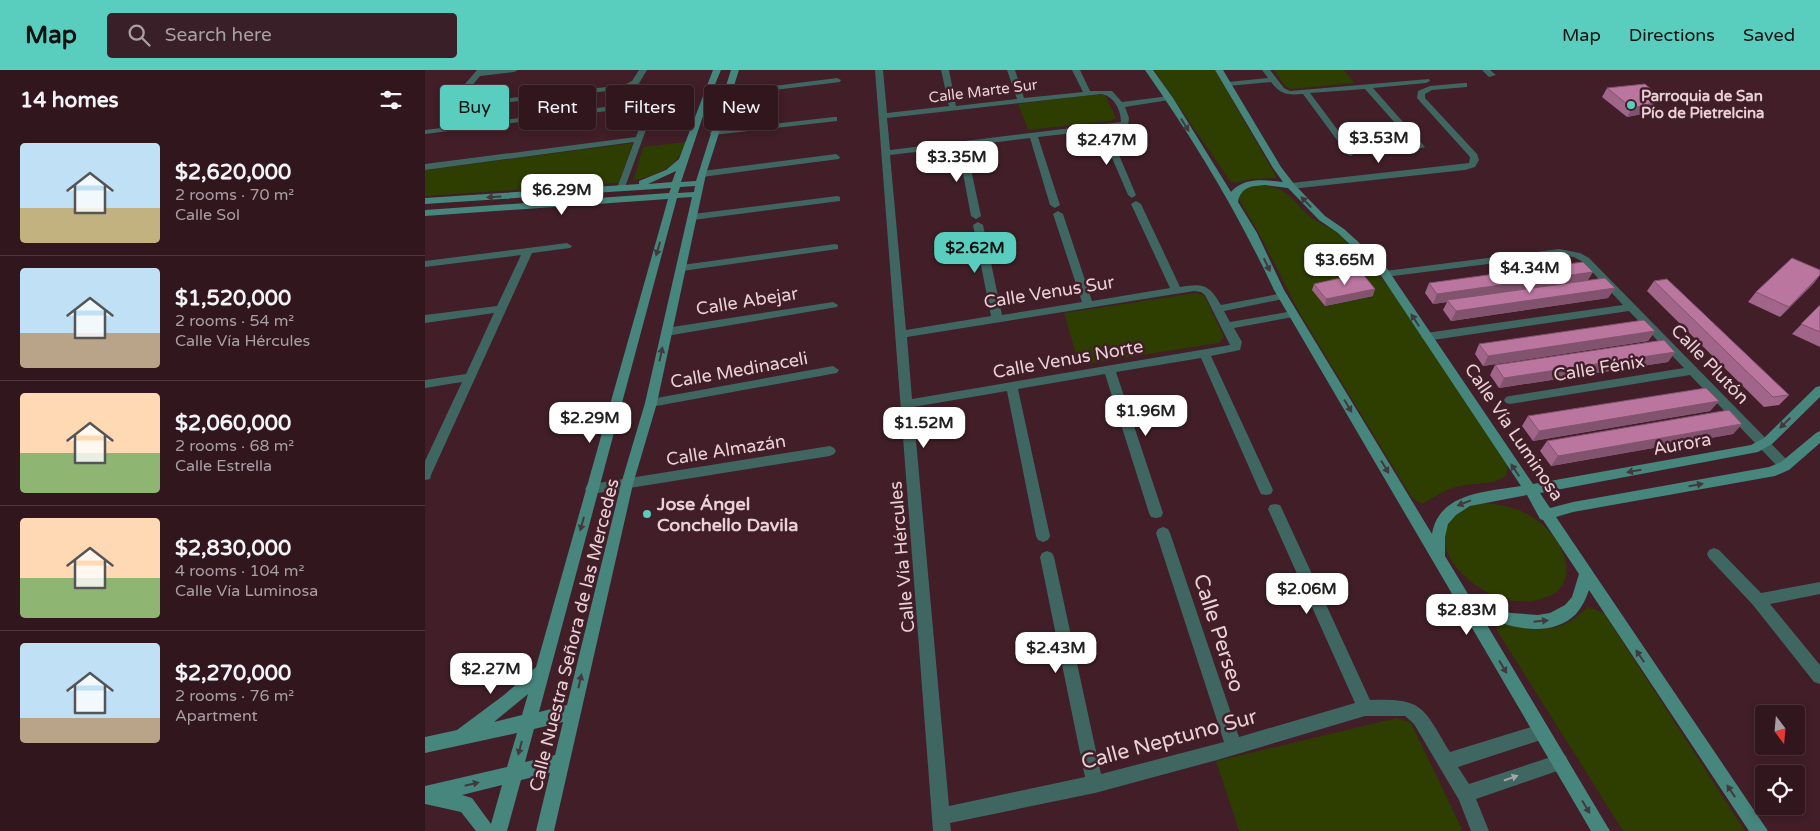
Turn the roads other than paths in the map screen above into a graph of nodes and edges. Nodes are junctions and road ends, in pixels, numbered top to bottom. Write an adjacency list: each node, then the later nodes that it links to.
1 (514, 70): 10 (street)
2 (643, 70): 10 (street)
3 (717, 70): 15 (street, Calle Nuestra Señora de las Mercedes)
4 (735, 70): 16 (street, Calle Nuestra Señora de las Mercedes)
5 (879, 70): 30 (street, Calle Vía Hércules)
6 (945, 70): 27 (street)
7 (1011, 70): 24 (street)
8 (1076, 70): 22 (street)
9 (1149, 70): 26 (street)
10 (480, 72)
11 (1269, 75): 12 (street); 21 (street)
12 (1224, 77): 48 (street, Calle Vía Luminosa)
13 (837, 80): 19 (street)
14 (1405, 82): 18 (street); 20 (street); 23 (street)
15 (711, 85)
16 (729, 85)
17 (1464, 85): 20 (street)
18 (1367, 86): 21 (street); 41 (street)
19 (778, 88)
20 (1433, 88): 23 (street)
21 (1305, 92): 43 (street)
22 (1087, 93): 24 (street, Calle Marte Sur); 28 (street, Calle Marte Sur)
23 (1421, 98): 48 (street)
24 (1021, 100): 27 (street, Calle Marte Sur)
25 (704, 101): 45 (street, Calle Nuestra Señora de las Mercedes)
26 (1171, 102): 28 (street); 54 (street, one-way to 54)
27 (953, 108): 30 (street, Calle Marte Sur)
28 (1123, 108): 33 (street)
29 (606, 109): 36 (street)
30 (883, 116): 42 (street, Calle Vía Hércules)
31 (834, 119): 37 (street)
32 (431, 122): 36 (street)
33 (1103, 127): 38 (street); 64 (street)
34 (642, 130): 39 (street)
35 (714, 130): 37 (street, Calle Nuestra Señora de las Mercedes)
36 (425, 131)
37 (713, 133): 47 (street, Calle Nuestra Señora de las Mercedes)
38 (1033, 136): 40 (street); 66 (street)
39 (639, 139): 46 (street); 49 (street)
40 (962, 145): 42 (street); 72 (street)
41 (1421, 147)
42 (886, 153): 76 (street, Calle Vía Hércules)
43 (1351, 153)
44 (836, 157): 47 (street)
45 (683, 160): 49 (street); 50 (street, Calle Nuestra Señora de las Mercedes)
46 (425, 167)
47 (699, 183): 50 (street); 57 (street, Calle Nuestra Señora de las Mercedes)
48 (1291, 186): 54 (street); 63 (street, Calle Vía Luminosa, one-way to 48)
49 (624, 188): 50 (street); 53 (street, one-way to 53)
50 (675, 191): 52 (street); 55 (street, Calle Nuestra Señora de las Mercedes)
51 (837, 199): 57 (street)
52 (621, 200): 55 (street); 56 (street)
53 (425, 201)
54 (1233, 203): 65 (street, one-way to 65)
55 (662, 210): 96 (street, Calle Nuestra Señora de las Mercedes, one-way to 96)
56 (425, 213)
57 (693, 217): 62 (street, Calle Nuestra Señora de las Mercedes)
58 (567, 246): 60 (street)
59 (835, 247): 62 (street)
60 (528, 251): 61 (street); 69 (street)
61 (425, 264)
62 (682, 268): 75 (street, Calle Nuestra Señora de las Mercedes)
63 (1385, 274): 68 (street, Calle Plutón); 77 (street, Calle Vía Luminosa, one-way to 63)
64 (1176, 290): 66 (street, Calle Venus Sur); 70 (street, Calle Venus Sur)
65 (1283, 296): 70 (street); 71 (street)
66 (1088, 304): 72 (street, Calle Venus Sur)
67 (833, 305): 75 (street, Calle Abejar)
68 (1631, 307): 77 (street); 81 (street, Calle Plutón)
69 (501, 309): 73 (street); 82 (street)
70 (1219, 309): 74 (street)
71 (1293, 314): 74 (street); 106 (street, one-way to 106)
72 (997, 318): 76 (street, Calle Venus Sur)
73 (425, 320)
74 (1228, 326): 78 (street, Calle Venus Norte)
75 (666, 332): 87 (street, Calle Nuestra Señora de las Mercedes, one-way to 75)
76 (901, 334): 88 (street, Calle Vía Hércules)
77 (1426, 337): 98 (street, Calle Vía Luminosa, one-way to 77)
78 (1204, 354): 80 (street, Calle Venus Norte); 97 (street)
79 (833, 370): 87 (street, Calle Medinaceli)
80 (1109, 370): 84 (street, Calle Venus Norte); 100 (street)
81 (1692, 371): 86 (street, Calle Fénix); 90 (street, Calle Plutón)
82 (470, 377): 83 (street); 92 (street)
83 (425, 384)
84 (1011, 386): 88 (street, Calle Venus Norte); 103 (street)
85 (1820, 390): 90 (street, Aurora, one-way to 90)
86 (1510, 400)
87 (651, 403): 95 (street, Calle Nuestra Señora de las Mercedes)
88 (907, 404): 127 (street, Calle Vía Hércules)
89 (1820, 436): 93 (street)
90 (1763, 444): 93 (street, Calle Plutón); 98 (street, Aurora, one-way to 98)
91 (830, 451): 95 (street, Calle Almazán)
92 (429, 457): 94 (street)
93 (1785, 466): 101 (street, one-way to 93)
94 (425, 475)
95 (627, 484): 96 (street, Calle Almazán); 114 (street, Calle Nuestra Señora de las Mercedes, one-way to 95)
96 (592, 489): 111 (street, Calle Nuestra Señora de las Mercedes, one-way to 111)
97 (1266, 490)
98 (1529, 491): 101 (street, Calle Vía Luminosa); 106 (street, one-way to 106)
99 (1275, 509): 113 (street)
100 (1157, 513)
101 (1545, 515): 107 (street, Calle Vía Luminosa)
102 (1163, 533): 119 (street, Calle Perseo)
103 (1043, 536)
104 (1714, 554): 110 (street)
105 (1047, 557): 124 (street)
106 (1438, 558): 109 (street)
107 (1585, 576): 109 (street, one-way to 107); 133 (street, Calle Vía Luminosa, one-way to 107)
108 (1820, 588): 110 (street)
109 (1462, 598): 116 (street, one-way to 116)
110 (1758, 600): 112 (street)
111 (541, 672): 115 (street, Calle Nuestra Señora de las Mercedes); 117 (street)
112 (1820, 676)
113 (1365, 708): 119 (street, Calle Neptuno Sur); 121 (street, Calle Neptuno Sur)
114 (573, 712): 115 (street); 120 (street, Calle Nuestra Señora de las Mercedes)
115 (527, 723): 117 (street); 123 (street, Calle Nuestra Señora de las Mercedes, one-way to 123)
116 (1541, 732): 121 (street); 122 (street)
117 (456, 738): 118 (street)
118 (425, 745)
119 (1234, 747): 124 (street, Calle Neptuno Sur)
120 (561, 762): 123 (street); 130 (street, Calle Nuestra Señora de las Mercedes)
121 (1446, 762): 125 (street)
122 (1559, 762): 125 (street, one-way to 122); 132 (street, one-way to 132)
123 (513, 774): 126 (street, one-way to 123); 129 (street, Calle Nuestra Señora de las Mercedes)
124 (1095, 784): 127 (street, Calle Neptuno Sur)
125 (1465, 794): 131 (street)
126 (425, 795): 128 (street)
127 (941, 823)
128 (485, 831)
129 (498, 831)
130 (545, 831)
131 (1480, 831)
132 (1601, 831)
133 (1759, 831)

